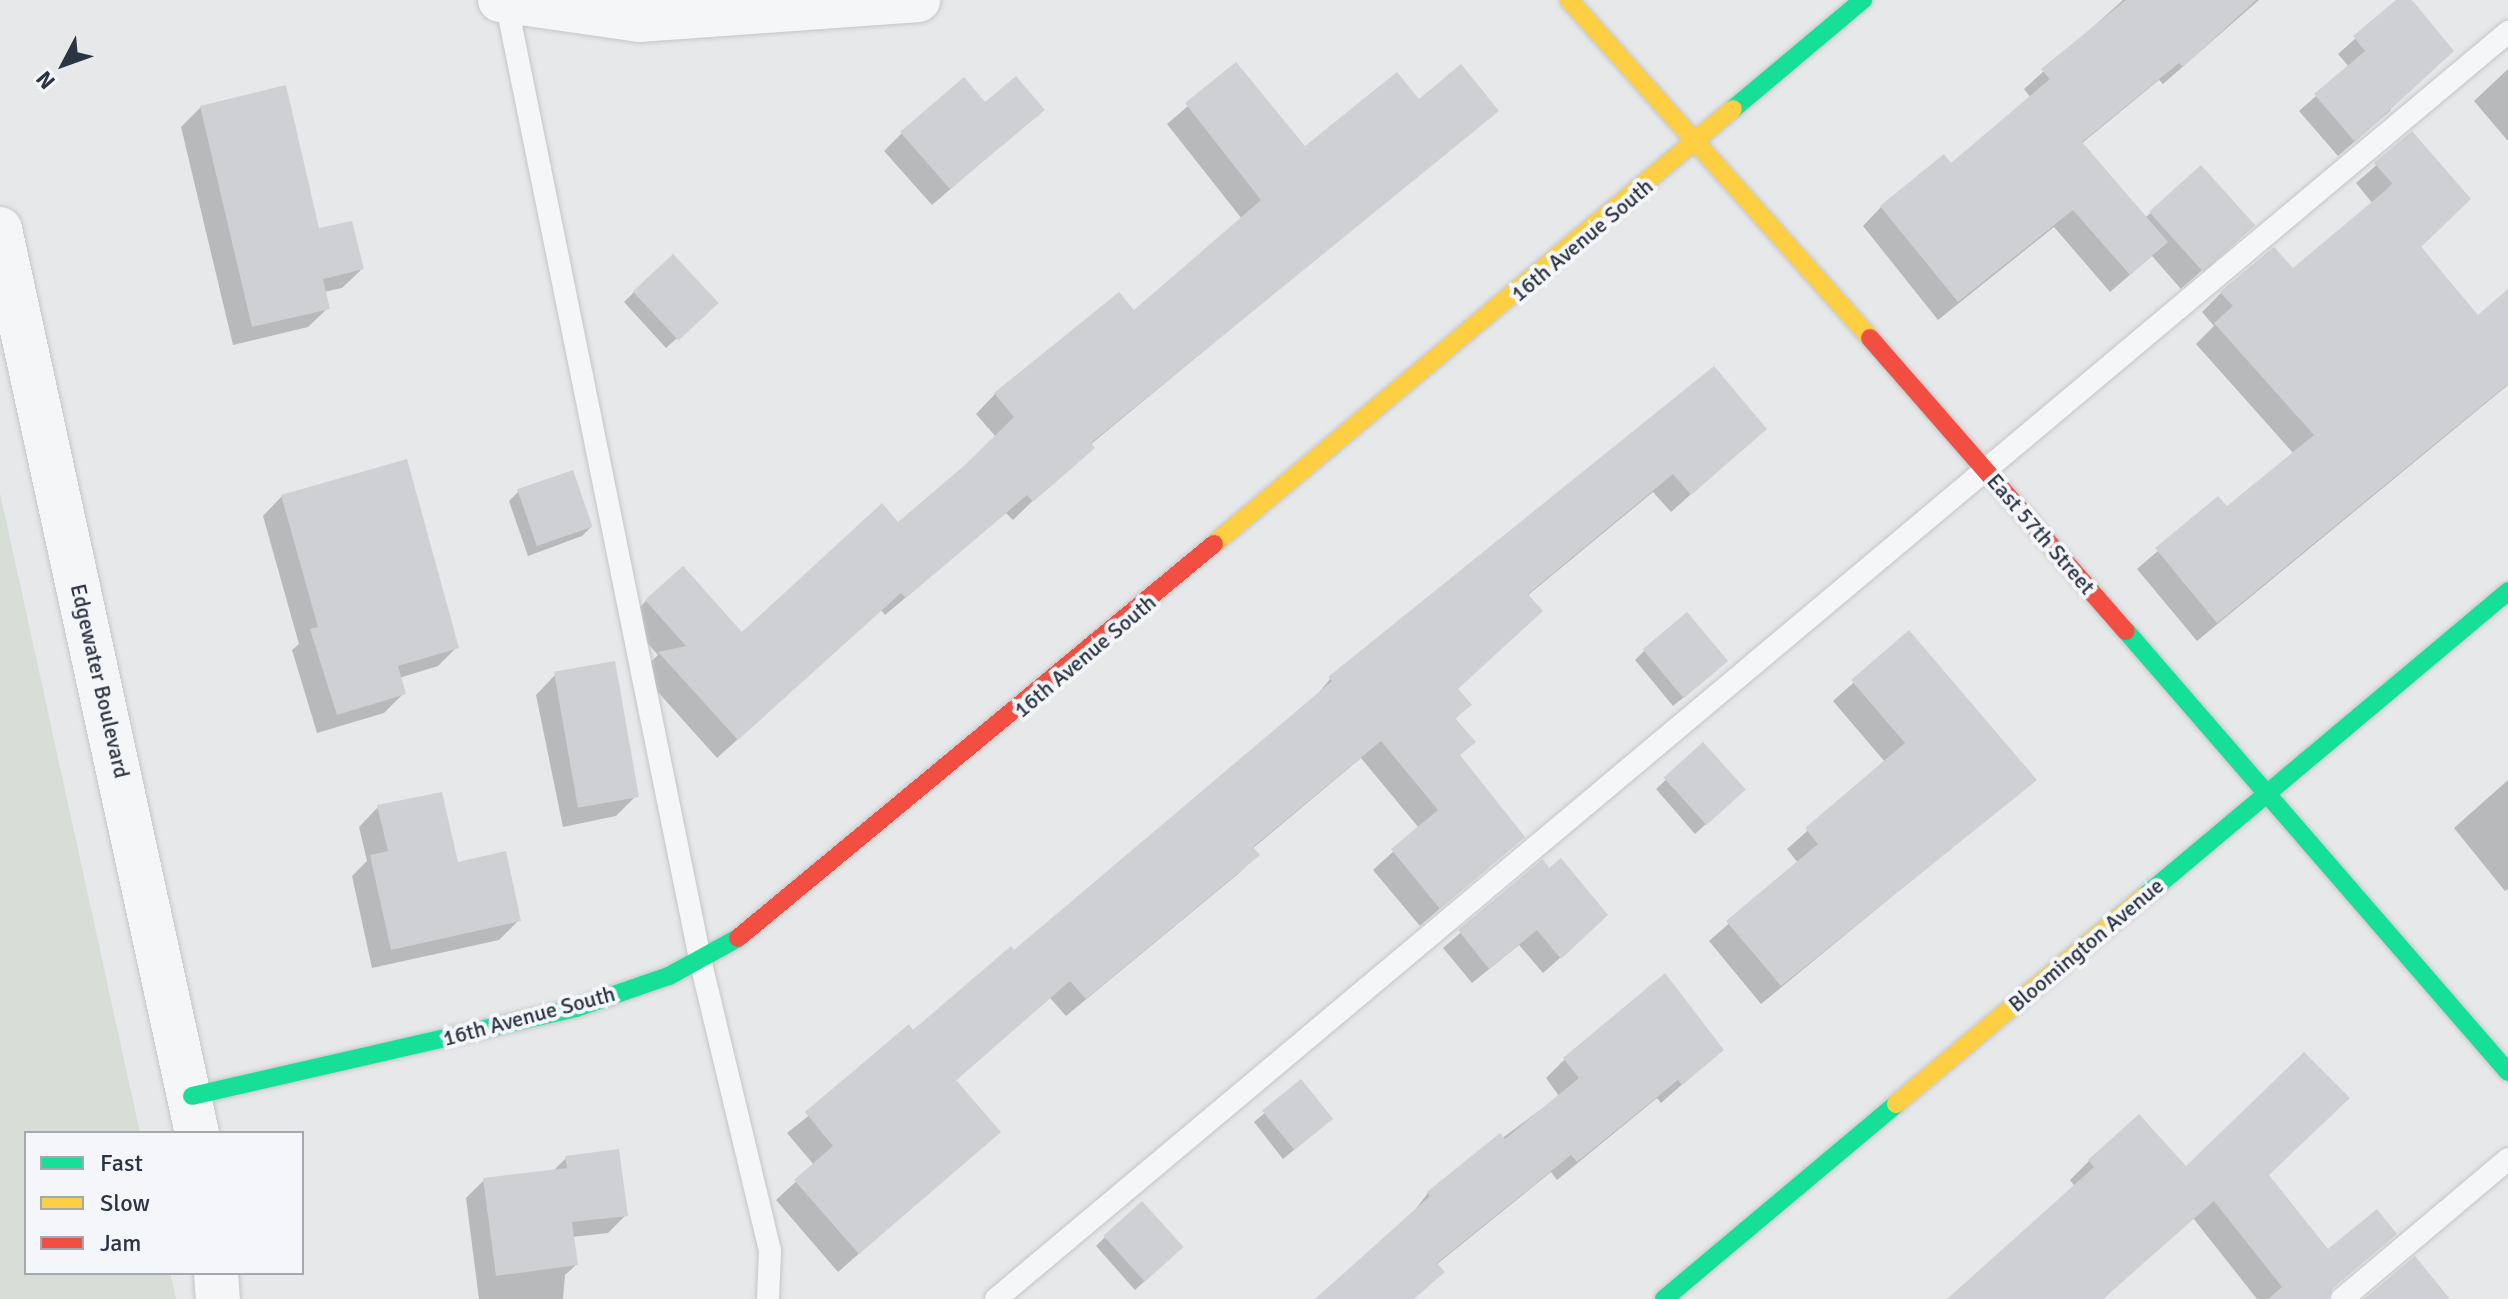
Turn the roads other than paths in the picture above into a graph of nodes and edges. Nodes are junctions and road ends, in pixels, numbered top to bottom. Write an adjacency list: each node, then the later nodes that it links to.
1 (918, 0): 5 (street)
2 (1569, 0): 7 (street, East 57th Street)
3 (1863, 0): 7 (street, 16th Avenue South)
4 (503, 1): 5 (street); 12 (lane)
5 (698, 9)
6 (2508, 32): 9 (lane)
7 (1698, 143): 9 (street, East 57th Street); 12 (street, 16th Avenue South)
8 (0, 229): 14 (street, Edgewater Boulevard)
9 (1985, 468): 11 (street, East 57th Street); 19 (lane)
10 (2508, 591): 11 (street, Bloomington Avenue)
11 (2265, 794): 13 (street, East 57th Street); 20 (street, Bloomington Avenue)
12 (700, 959): 14 (street, 16th Avenue South); 18 (lane)
13 (2508, 1072)
14 (195, 1114)
15 (2508, 1159): 21 (lane)
16 (216, 1275): 17 (street)
17 (218, 1299)
18 (768, 1299)
19 (996, 1299)
20 (1664, 1299)
21 (2342, 1299)

